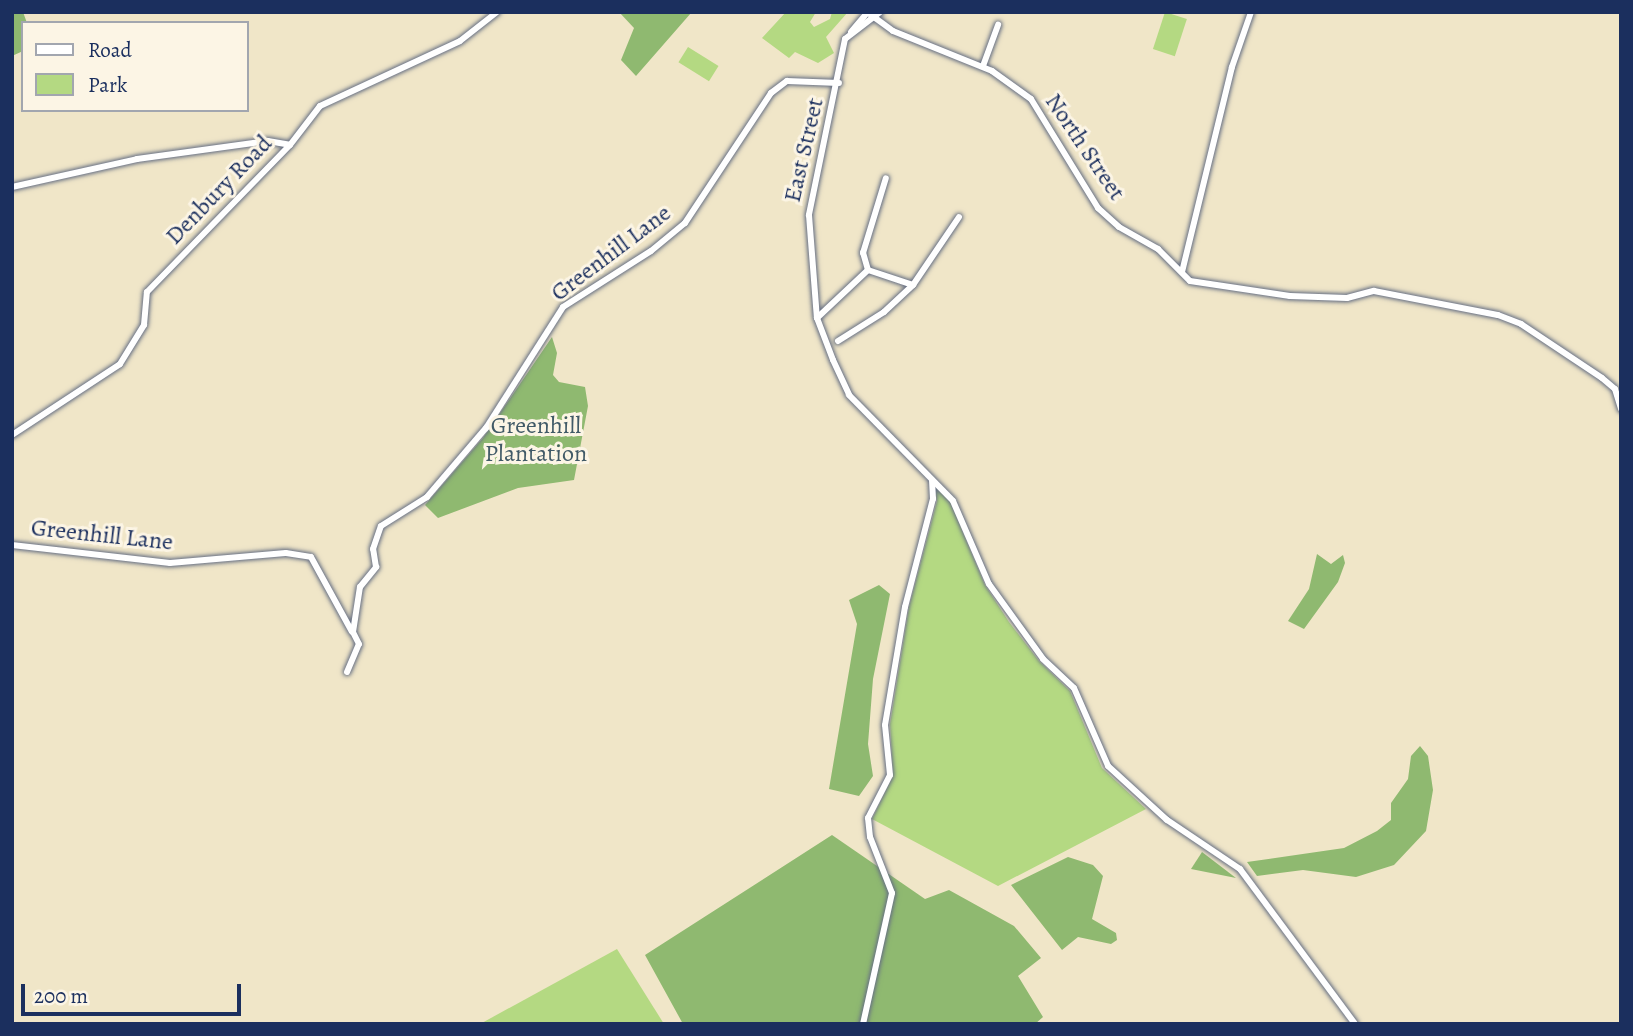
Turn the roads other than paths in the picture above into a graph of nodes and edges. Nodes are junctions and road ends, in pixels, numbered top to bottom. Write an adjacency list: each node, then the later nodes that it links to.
1 (497, 12): 10 (street, Denbury Road)
2 (880, 12): 5 (street)
3 (1251, 12): 15 (street)
4 (867, 13): 5 (street, North Street); 7 (street)
5 (874, 19): 7 (street); 8 (street, North Street)
6 (998, 25): 8 (street)
7 (845, 39): 9 (street, East Street)
8 (983, 66): 15 (street, North Street)
9 (839, 83): 17 (street, East Street); 23 (street, Greenhill Lane)
10 (290, 145): 12 (street); 20 (street, Denbury Road)
11 (886, 178): 14 (street)
12 (12, 187)
13 (959, 217): 16 (street)
14 (868, 270): 16 (street); 17 (street)
15 (1182, 272): 19 (street, North Street)
16 (913, 285): 18 (street)
17 (817, 318): 21 (street, East Street)
18 (838, 341)
19 (1621, 409)
20 (12, 435)
21 (932, 480): 25 (street); 26 (street, East Street)
22 (12, 545): 23 (street, Greenhill Lane)
23 (353, 632): 24 (street, Greenhill Lane)
24 (347, 672)
25 (863, 1024)
26 (1355, 1024)

